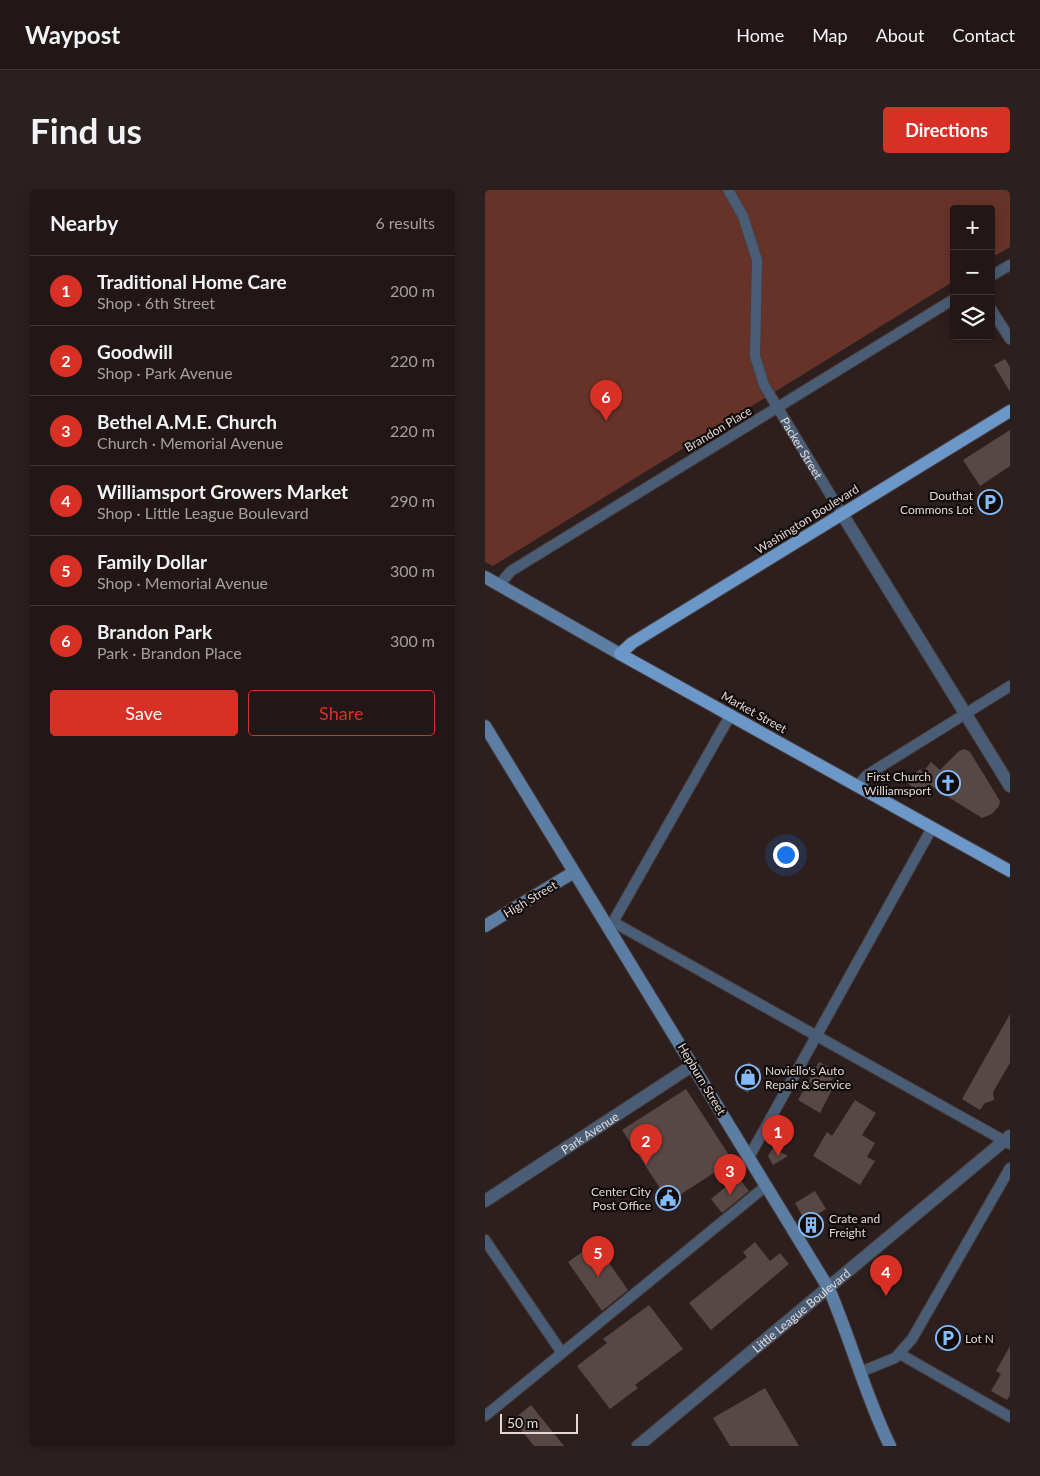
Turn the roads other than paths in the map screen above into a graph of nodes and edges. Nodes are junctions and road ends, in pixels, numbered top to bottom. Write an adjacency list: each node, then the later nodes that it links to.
1 (728, 190): 7 (street, Packer Street)
2 (1010, 265): 3 (street)
3 (995, 274)
4 (950, 301): 7 (street, Brandon Place)
5 (995, 315): 6 (street)
6 (1010, 339)
7 (776, 408): 9 (street, Packer Street); 11 (street, Brandon Place)
8 (1010, 411): 9 (main road, Washington Boulevard)
9 (842, 514): 12 (main road, Washington Boulevard); 15 (street, Packer Street)
10 (485, 577): 11 (main road, Market Street)
11 (499, 585): 12 (main road, Market Street)
12 (620, 654): 14 (main road, Market Street)
13 (1010, 686): 15 (street)
14 (731, 714): 17 (main road, Market Street); 22 (street)
15 (966, 714): 17 (street); 18 (street, Packer Street)
16 (485, 726): 21 (main road, Hepburn Street)
17 (857, 786): 19 (main road, Market Street)
18 (1010, 786)
19 (932, 828): 20 (main road, Market Street); 24 (street)
20 (1010, 871)
21 (574, 872): 22 (main road, Hepburn Street); 23 (main road, High Street)
22 (611, 924): 24 (street); 25 (main road, Hepburn Street)
23 (485, 926)
24 (816, 1036): 26 (street); 27 (street)
25 (693, 1065): 27 (main road, Hepburn Street); 30 (street, Park Avenue)
26 (1008, 1140): 32 (street, Little League Boulevard)
27 (749, 1157): 29 (main road, Hepburn Street)
28 (1010, 1168): 34 (street)
29 (766, 1186): 32 (main road, Hepburn Street); 33 (street)
30 (485, 1201)
31 (485, 1240): 33 (street)
32 (829, 1288): 35 (main road, Hepburn Street); 38 (street, Little League Boulevard)
33 (562, 1353): 36 (street)
34 (899, 1354): 35 (street); 37 (street)
35 (859, 1372): 39 (main road, Hepburn Street)
36 (485, 1416)
37 (1010, 1417)
38 (638, 1446)
39 (890, 1446)

